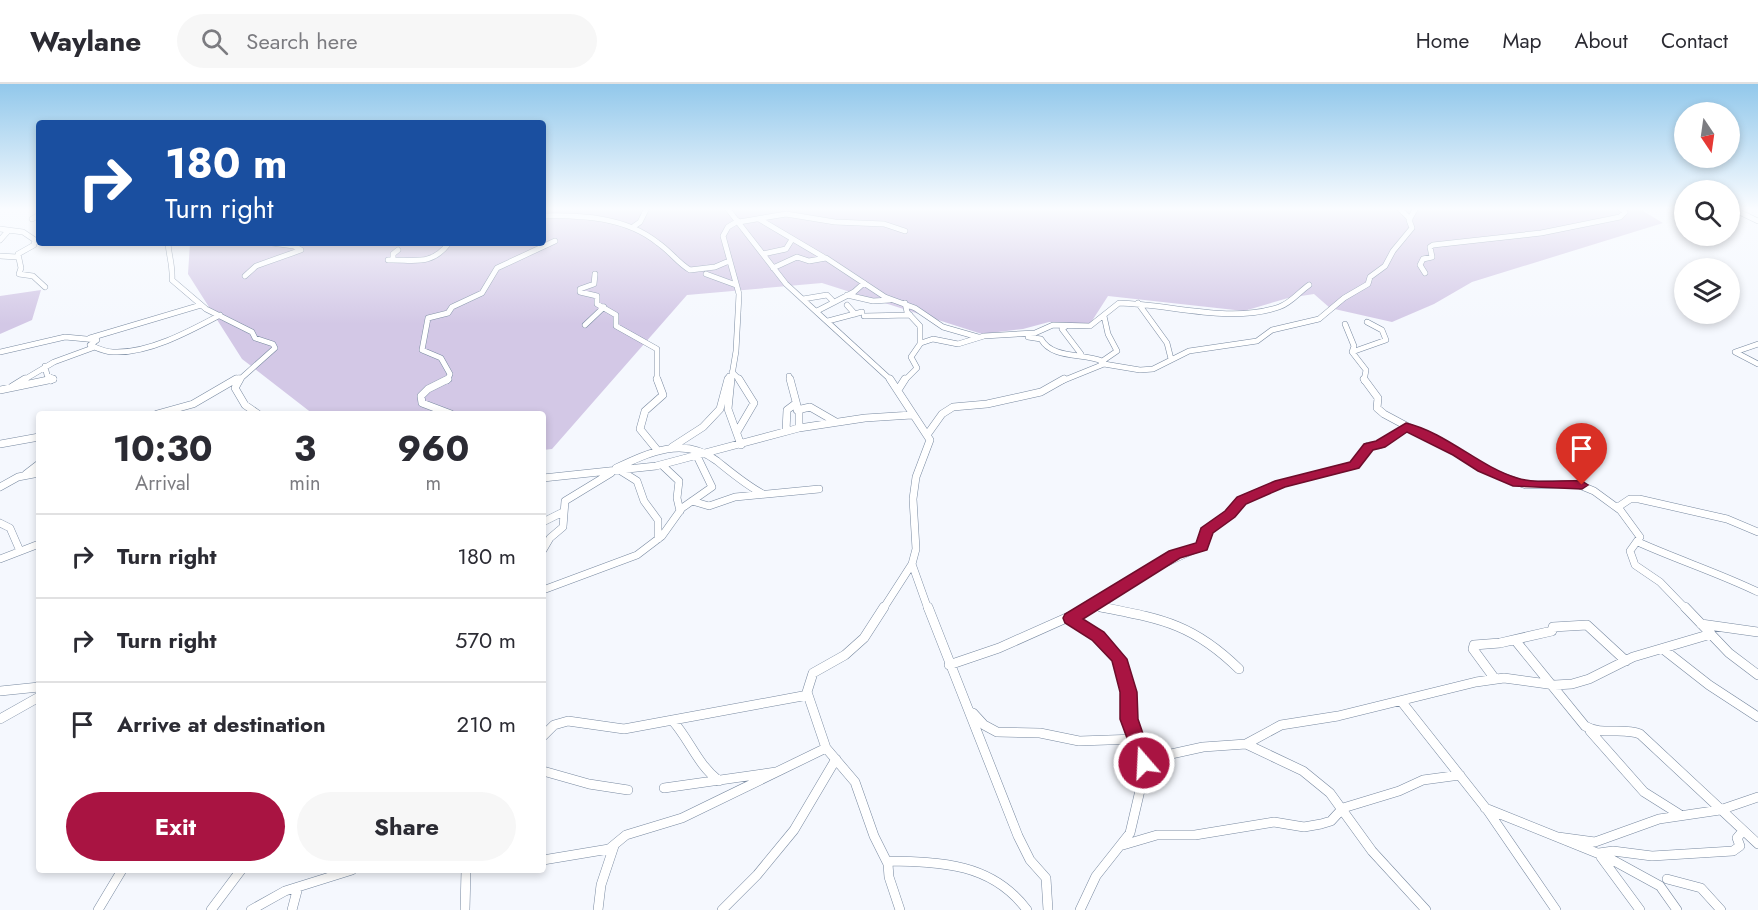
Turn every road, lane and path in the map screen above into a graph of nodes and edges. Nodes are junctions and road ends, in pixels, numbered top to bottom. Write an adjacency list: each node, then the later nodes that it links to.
1 (30, 247): 16 (street)
2 (168, 247): 34 (street)
3 (295, 247): 23 (street)
4 (446, 247): 13 (street)
5 (543, 247): 74 (street)
6 (663, 247): 18 (street)
7 (726, 247): 18 (street)
8 (757, 247): 14 (street)
9 (788, 247): 14 (street)
10 (808, 247): 17 (street)
11 (1397, 247): 58 (street)
12 (1431, 247): 20 (street)
13 (398, 250)
14 (763, 254): 19 (street)
15 (0, 256): 16 (street)
16 (17, 257): 27 (street)
17 (825, 258): 19 (street); 24 (street)
18 (729, 261): 25 (street)
19 (773, 268): 29 (street)
20 (1425, 273)
21 (595, 274): 36 (street)
22 (706, 274): 25 (street)
23 (245, 276)
24 (864, 283): 28 (street); 31 (street)
25 (736, 285): 63 (street)
26 (1309, 285): 33 (street)
27 (45, 287)
28 (847, 295): 30 (street); 31 (street)
29 (803, 299): 30 (street); 37 (street)
30 (832, 300): 37 (street)
31 (892, 300): 32 (street)
32 (904, 303): 40 (street); 49 (street)
33 (1138, 303): 41 (street); 58 (street)
34 (201, 305): 39 (street); 50 (street)
35 (847, 305): 38 (street)
36 (604, 307): 45 (street); 86 (street)
37 (817, 311): 42 (street)
38 (855, 314): 40 (street); 42 (street)
39 (220, 315): 54 (street); 65 (street)
40 (910, 315): 47 (street)
41 (1104, 316): 46 (street); 59 (street)
42 (828, 321): 68 (street)
43 (1367, 322): 56 (street)
44 (1345, 324): 56 (street)
45 (585, 326)
46 (1066, 326): 48 (street); 57 (street)
47 (921, 329): 51 (street); 52 (street)
48 (1002, 334): 49 (street); 57 (street)
49 (978, 337): 51 (street)
50 (88, 339): 54 (street); 55 (street)
51 (937, 340): 52 (street)
52 (921, 343): 68 (street)
53 (1758, 344): 60 (street)
54 (96, 347): 61 (street)
55 (0, 352)
56 (1352, 352): 77 (street)
57 (1082, 354): 59 (street)
58 (1171, 359): 62 (street)
59 (1102, 360): 62 (street)
60 (1758, 364)
61 (45, 366): 66 (street); 66 (street)
62 (1098, 367): 81 (street)
63 (732, 370): 80 (street); 80 (street); 85 (street)
64 (789, 376): 70 (street)
65 (238, 378): 69 (street); 73 (street)
66 (12, 387): 67 (street)
67 (0, 390)
68 (898, 390): 75 (street)
69 (186, 406): 71 (street); 72 (street)
70 (796, 407): 76 (street); 78 (street); 79 (street)
71 (168, 411)
72 (179, 411)
73 (254, 411)
74 (446, 411)
75 (912, 415): 76 (street); 81 (street)
76 (836, 422): 78 (street)
77 (1406, 427): 99 (street); 114 (street)
78 (799, 429): 79 (street)
79 (786, 431): 84 (street)
80 (737, 432): 84 (street)
81 (927, 435): 111 (street)
82 (36, 438): 83 (street)
83 (0, 444)
84 (741, 445): 87 (street)
85 (670, 448): 86 (street); 87 (street)
86 (658, 451): 91 (street)
87 (705, 453): 88 (street); 97 (street)
88 (697, 456): 89 (street); 98 (street)
89 (662, 465): 91 (street); 100 (street)
90 (36, 466): 93 (street)
91 (614, 471): 94 (street); 101 (street); 105 (street)
92 (36, 474): 93 (street)
93 (24, 476): 95 (street)
94 (546, 477)
95 (0, 487)
96 (819, 489): 97 (street)
97 (763, 494): 98 (street)
98 (692, 501): 100 (street)
99 (1620, 510): 104 (street); 106 (street)
100 (680, 511): 105 (street)
101 (563, 512): 102 (street); 108 (street)
102 (546, 520)
103 (0, 523): 109 (street)
104 (1758, 532)
105 (658, 539): 112 (street)
106 (1638, 542): 113 (street); 116 (street)
107 (36, 545): 109 (street)
108 (546, 545)
109 (20, 551): 110 (street)
110 (0, 559)
111 (912, 564): 122 (street); 129 (street)
112 (546, 589)
113 (1758, 592)
114 (1093, 606): 115 (street); 123 (street)
115 (1071, 618): 122 (street); 138 (street)
116 (1701, 624): 117 (street); 118 (street)
117 (1758, 632)
118 (1711, 634): 120 (street); 124 (street)
119 (1515, 640): 121 (street); 125 (street); 126 (street)
120 (1663, 649): 121 (street); 133 (street)
121 (1626, 662): 126 (street)
122 (949, 665): 132 (street)
123 (1239, 669)
124 (1758, 675)
125 (1495, 679): 126 (street); 131 (street)
126 (1549, 684): 136 (street)
127 (36, 687): 128 (street)
128 (0, 691)
129 (808, 695): 135 (street); 140 (street)
130 (36, 699): 134 (street)
131 (1401, 701): 139 (street); 145 (street)
132 (970, 710): 138 (street); 177 (street)
133 (1758, 717)
134 (0, 719)
135 (672, 720): 137 (street); 146 (street)
136 (1589, 729): 152 (street); 153 (street)
137 (546, 733)
138 (1137, 739): 142 (street)
139 (1246, 744): 142 (street); 150 (street)
140 (826, 747): 141 (street); 143 (street)
141 (836, 759): 161 (street); 174 (street)
142 (1145, 769): 157 (street)
143 (781, 771): 146 (street); 158 (street)
144 (546, 772): 148 (street)
145 (1460, 775): 150 (street); 151 (street)
146 (719, 781): 147 (street)
147 (664, 788)
148 (628, 790)
149 (1758, 797): 152 (street)
150 (1343, 808): 157 (street); 179 (street)
151 (1485, 808): 155 (street); 180 (street)
152 (1719, 810): 153 (street); 154 (street)
153 (1679, 814): 155 (street)
154 (1743, 831): 156 (street); 159 (street)
155 (1549, 835): 159 (street)
156 (1758, 844)
157 (1123, 845): 178 (street)
158 (614, 846): 160 (street); 173 (street)
159 (1597, 853): 181 (street); 182 (street)
160 (546, 860)
161 (887, 861): 175 (street); 176 (street)
162 (120, 873): 168 (street)
163 (239, 873): 169 (street)
164 (342, 873): 167 (street)
165 (466, 873): 172 (street)
166 (1667, 879): 183 (street)
167 (298, 887): 170 (street); 171 (street)
168 (99, 910)
169 (211, 910)
170 (251, 910)
171 (292, 910)
172 (465, 910)
173 (598, 910)
174 (722, 910)
175 (900, 910)
176 (1028, 910)
177 (1048, 910)
178 (1080, 910)
179 (1426, 910)
180 (1556, 910)
181 (1640, 910)
182 (1677, 910)
183 (1721, 910)

